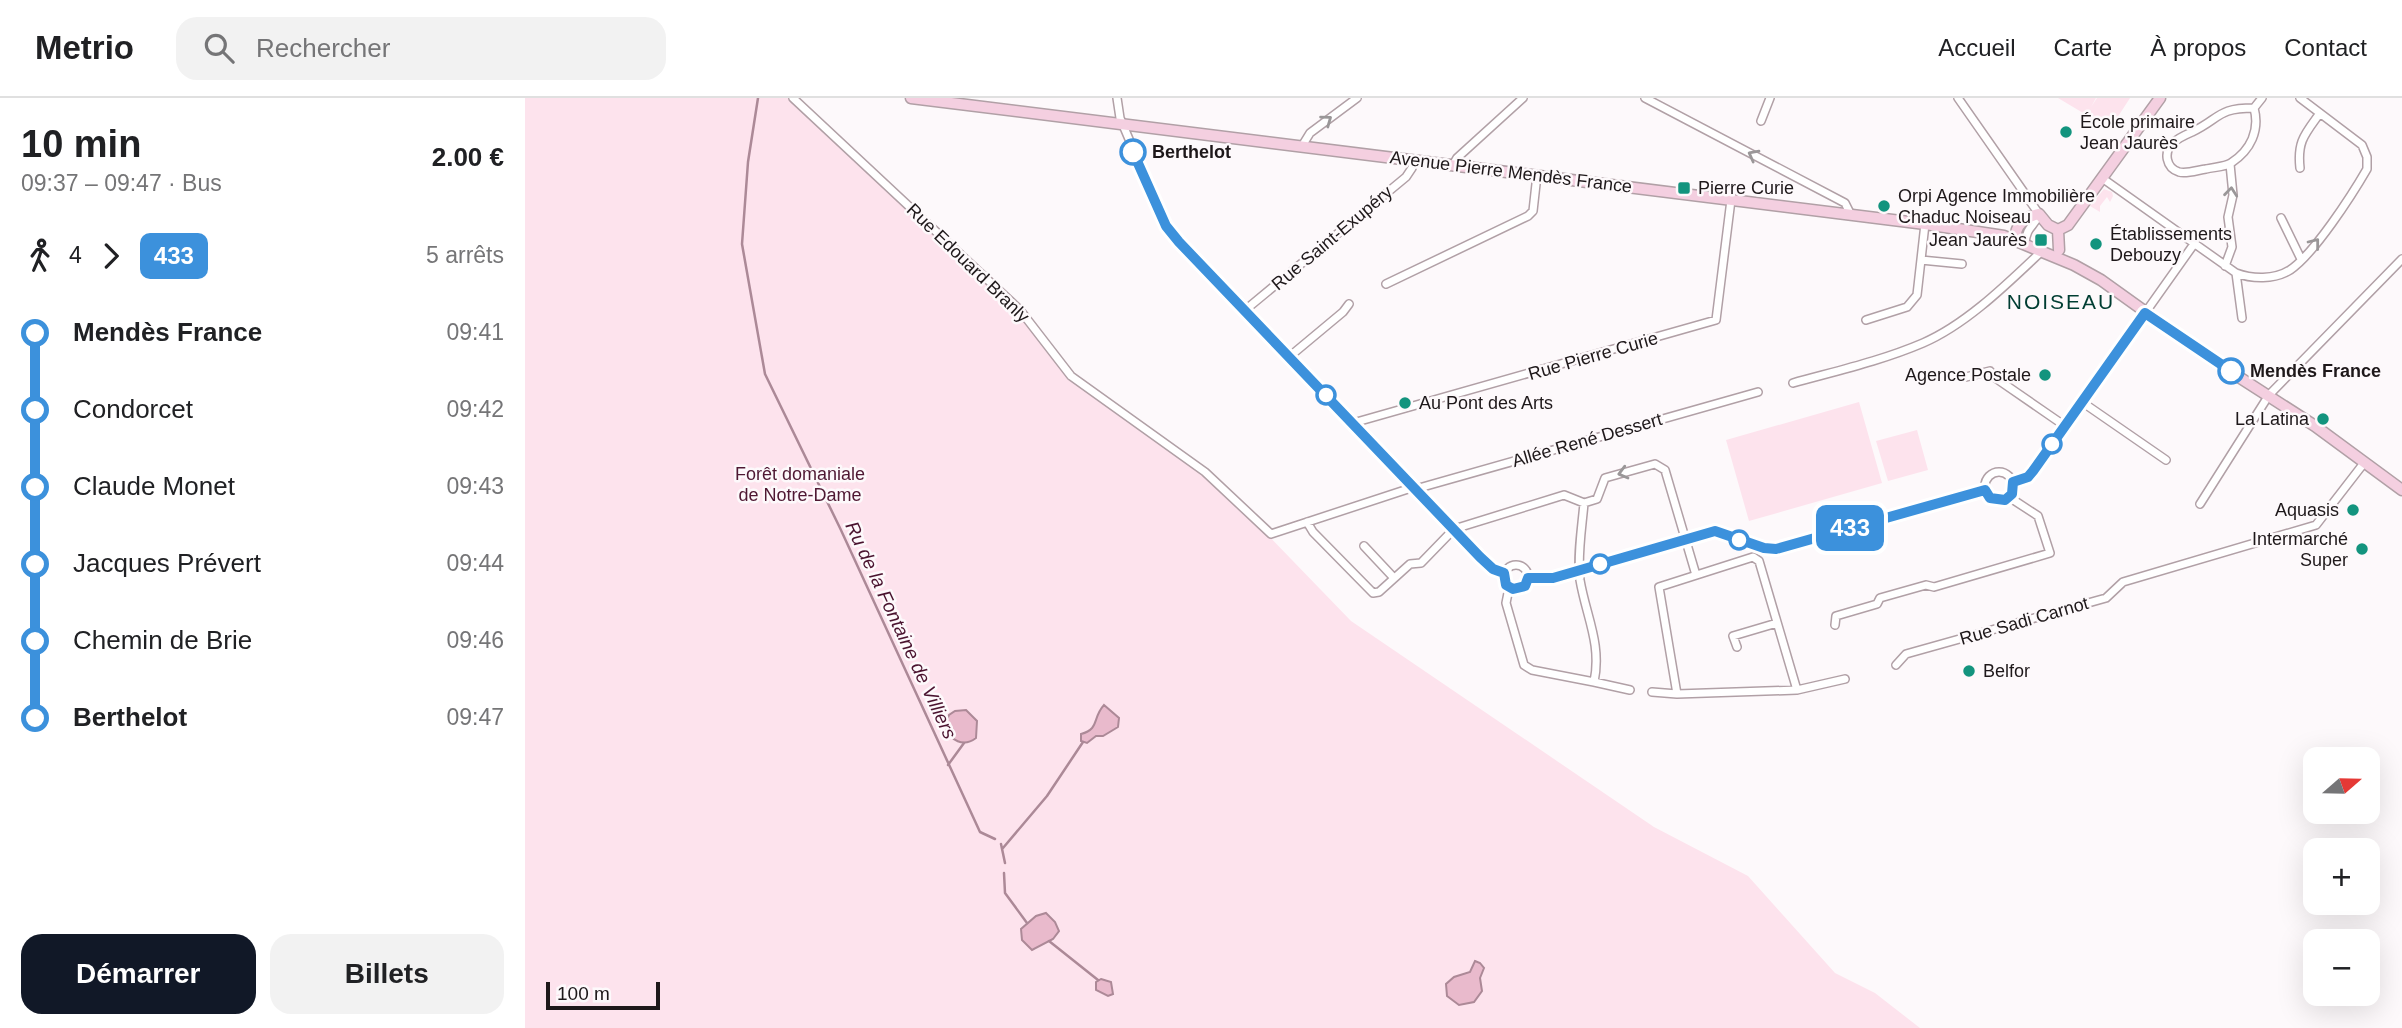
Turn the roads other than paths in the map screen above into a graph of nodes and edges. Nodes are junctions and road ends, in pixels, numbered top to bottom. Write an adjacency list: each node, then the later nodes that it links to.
1 (793, 98): 67 (street, Rue Edouard Branly)
2 (911, 98): 17 (main road, Avenue Pierre Mendès France)
3 (1117, 98): 17 (street)
4 (1357, 98): 18 (street, one-way to 4)
5 (1509, 98): 13 (street)
6 (1523, 98): 13 (street)
7 (1645, 98): 27 (street, one-way to 7)
8 (1770, 98): 16 (street)
9 (1958, 98): 26 (street)
10 (2160, 98): 24 (main road)
11 (2262, 98): 14 (street)
12 (2300, 98): 15 (street)
13 (1515, 105): 21 (street)
14 (2254, 108): 20 (street); 20 (street)
15 (2321, 113): 22 (street); 36 (street, one-way to 15)
16 (1761, 121)
17 (1123, 124): 18 (main road, Avenue Pierre Mendès France); 44 (street)
18 (1302, 146): 19 (main road, Avenue Pierre Mendès France)
19 (1414, 160): 21 (main road, Avenue Pierre Mendès France); 44 (street, Rue Saint-Exupéry)
20 (2230, 164): 39 (street, one-way to 20)
21 (1453, 165): 23 (main road, Avenue Pierre Mendès France)
22 (2300, 168)
23 (1537, 175): 25 (main road, Avenue Pierre Mendès France); 42 (street)
24 (2102, 178): 30 (main road); 32 (street)
25 (1731, 200): 27 (main road, Avenue Pierre Mendès France); 54 (street, Rue Pierre Curie)
26 (2039, 214): 30 (main road); 31 (main road)
27 (1851, 215): 29 (main road, Avenue Pierre Mendès France)
28 (2281, 218): 36 (street)
29 (1925, 224): 31 (main road, Avenue Pierre Mendès France); 37 (street)
30 (2058, 230): 34 (main road)
31 (2021, 239): 33 (main road, Avenue Pierre Mendès France); 34 (main road, Avenue Pierre Mendès France)
32 (2193, 244): 39 (street); 45 (street)
33 (2042, 250): 41 (main road, Avenue Pierre Mendès France); 50 (street)
34 (2059, 250): 41 (main road, Avenue Pierre Mendès France)
35 (2402, 258): 52 (street)
36 (2301, 259): 40 (street)
37 (1921, 260): 38 (street); 47 (street)
38 (1962, 264)
39 (2225, 266): 40 (street)
40 (2236, 273): 46 (street)
41 (2101, 280): 45 (main road, Avenue Pierre Mendès France)
42 (1386, 284)
43 (1349, 304): 48 (street)
44 (1244, 312): 48 (street)
45 (2145, 313): 52 (main road, Avenue Pierre Mendès France); 53 (street)
46 (2242, 318)
47 (1867, 320)
48 (1289, 357): 54 (street)
49 (1966, 377): 55 (street)
50 (1793, 383)
51 (1758, 392): 59 (street, Allée René Dessert)
52 (2269, 395): 57 (main road, Avenue Pierre Mendès France); 64 (street)
53 (2082, 402): 55 (street); 56 (street)
54 (1353, 423): 59 (street)
55 (2065, 426): 58 (street)
56 (2166, 460)
57 (2364, 463): 60 (main road, Avenue Pierre Mendès France); 79 (street, Rue Sadi Carnot)
58 (2013, 482): 61 (street); 62 (street)
59 (1416, 489): 65 (street, Allée René Dessert); 66 (street)
60 (2402, 489)
61 (1985, 490): 62 (street); 68 (street)
62 (2009, 497): 77 (street)
63 (1584, 503): 66 (street); 68 (street, one-way to 63); 70 (street)
64 (2200, 505)
65 (1307, 522): 67 (street, Allée René Dessert); 73 (street)
66 (1454, 529): 71 (street); 73 (street)
67 (1271, 534)
68 (1684, 540): 70 (street); 72 (street)
69 (1364, 546): 73 (street)
70 (1580, 570): 74 (street); 81 (street)
71 (1504, 573): 74 (street); 75 (street)
72 (1696, 575): 76 (street); 85 (street)
73 (1394, 578)
74 (1528, 578): 75 (street)
75 (1509, 588): 81 (street)
76 (1777, 623): 78 (street); 83 (street)
77 (1835, 625)
78 (1737, 647)
79 (1896, 665)
80 (1845, 679): 83 (street)
81 (1594, 682): 82 (street)
82 (1630, 690)
83 (1797, 690): 85 (street)
84 (1652, 692): 85 (street)
85 (1677, 694)

